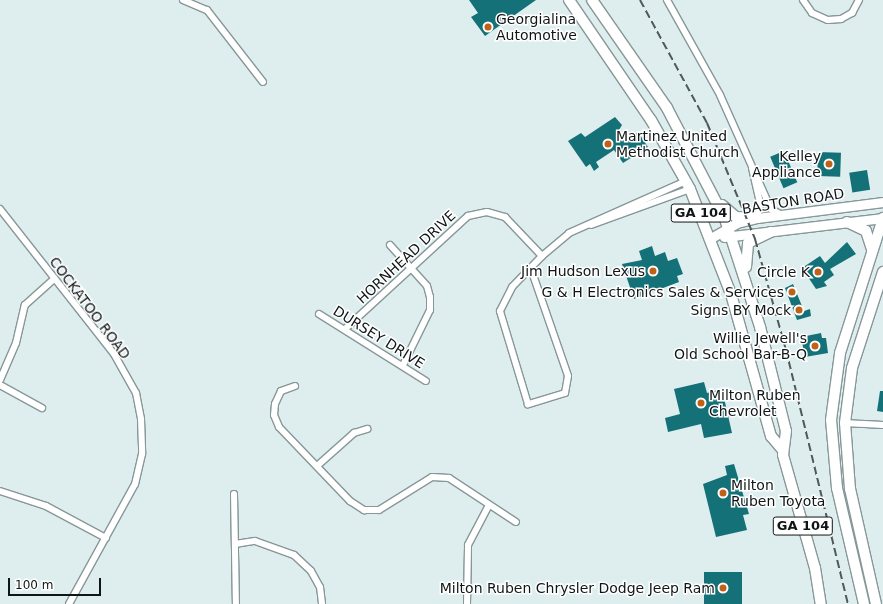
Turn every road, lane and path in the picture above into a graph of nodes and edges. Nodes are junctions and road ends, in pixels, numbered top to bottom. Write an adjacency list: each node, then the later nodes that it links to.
1 (183, 0): 7 (street)
2 (570, 0): 9 (main road, GA 104)
3 (592, 0): 10 (main road, GA 104)
4 (667, 0): 8 (street)
5 (803, 0): 6 (street)
6 (859, 0)
7 (263, 82)
8 (749, 159): 13 (street); 14 (street)
9 (688, 185): 17 (street); 17 (street); 20 (main road, GA 104)
10 (716, 199): 14 (main road); 18 (main road, GA 104)
11 (883, 202): 13 (main road, BASTON ROAD)
12 (0, 209): 28 (street, COCKATOO ROAD)
13 (781, 215): 14 (main road, BASTON ROAD)
14 (757, 218): 18 (main road, BASTON ROAD)
15 (883, 218): 16 (main road); 22 (main road)
16 (847, 222): 19 (main road); 22 (main road)
17 (582, 228): 23 (street)
18 (730, 232): 19 (main road); 20 (main road, BASTON ROAD); 27 (main road, GA 104)
19 (771, 232): 27 (main road)
20 (711, 238): 42 (main road, GA 104)
21 (390, 245): 24 (street)
22 (872, 252): 31 (main road)
23 (542, 256): 24 (street, HORNHEAD DRIVE); 25 (street)
24 (410, 268): 30 (street, HORNHEAD DRIVE); 33 (street)
25 (531, 269): 25 (street)
26 (883, 272): 32 (main road)
27 (746, 277): 42 (main road, GA 104)
28 (54, 279): 34 (street); 48 (street, COCKATOO ROAD)
29 (319, 314): 30 (street, DURSEY DRIVE)
30 (346, 329): 33 (street, DURSEY DRIVE)
31 (843, 343): 32 (main road); 55 (main road)
32 (858, 347): 39 (main road)
33 (403, 365): 35 (street, DURSEY DRIVE)
34 (0, 380)
35 (426, 381)
36 (0, 385): 38 (street)
37 (295, 386): 43 (street)
38 (42, 408)
39 (845, 423): 40 (street); 56 (main road)
40 (883, 425)
41 (367, 429): 43 (street)
42 (782, 449): 54 (main road, GA 104)
43 (317, 466): 46 (street)
44 (0, 491): 48 (street)
45 (234, 494): 49 (street)
46 (489, 505): 47 (street); 53 (street)
47 (516, 522)
48 (106, 538): 50 (street, COCKATOO ROAD)
49 (235, 544): 51 (street); 52 (street)
50 (69, 604)
51 (236, 604)
52 (322, 604)
53 (467, 604)
54 (821, 604)
55 (864, 604)
56 (876, 604)

